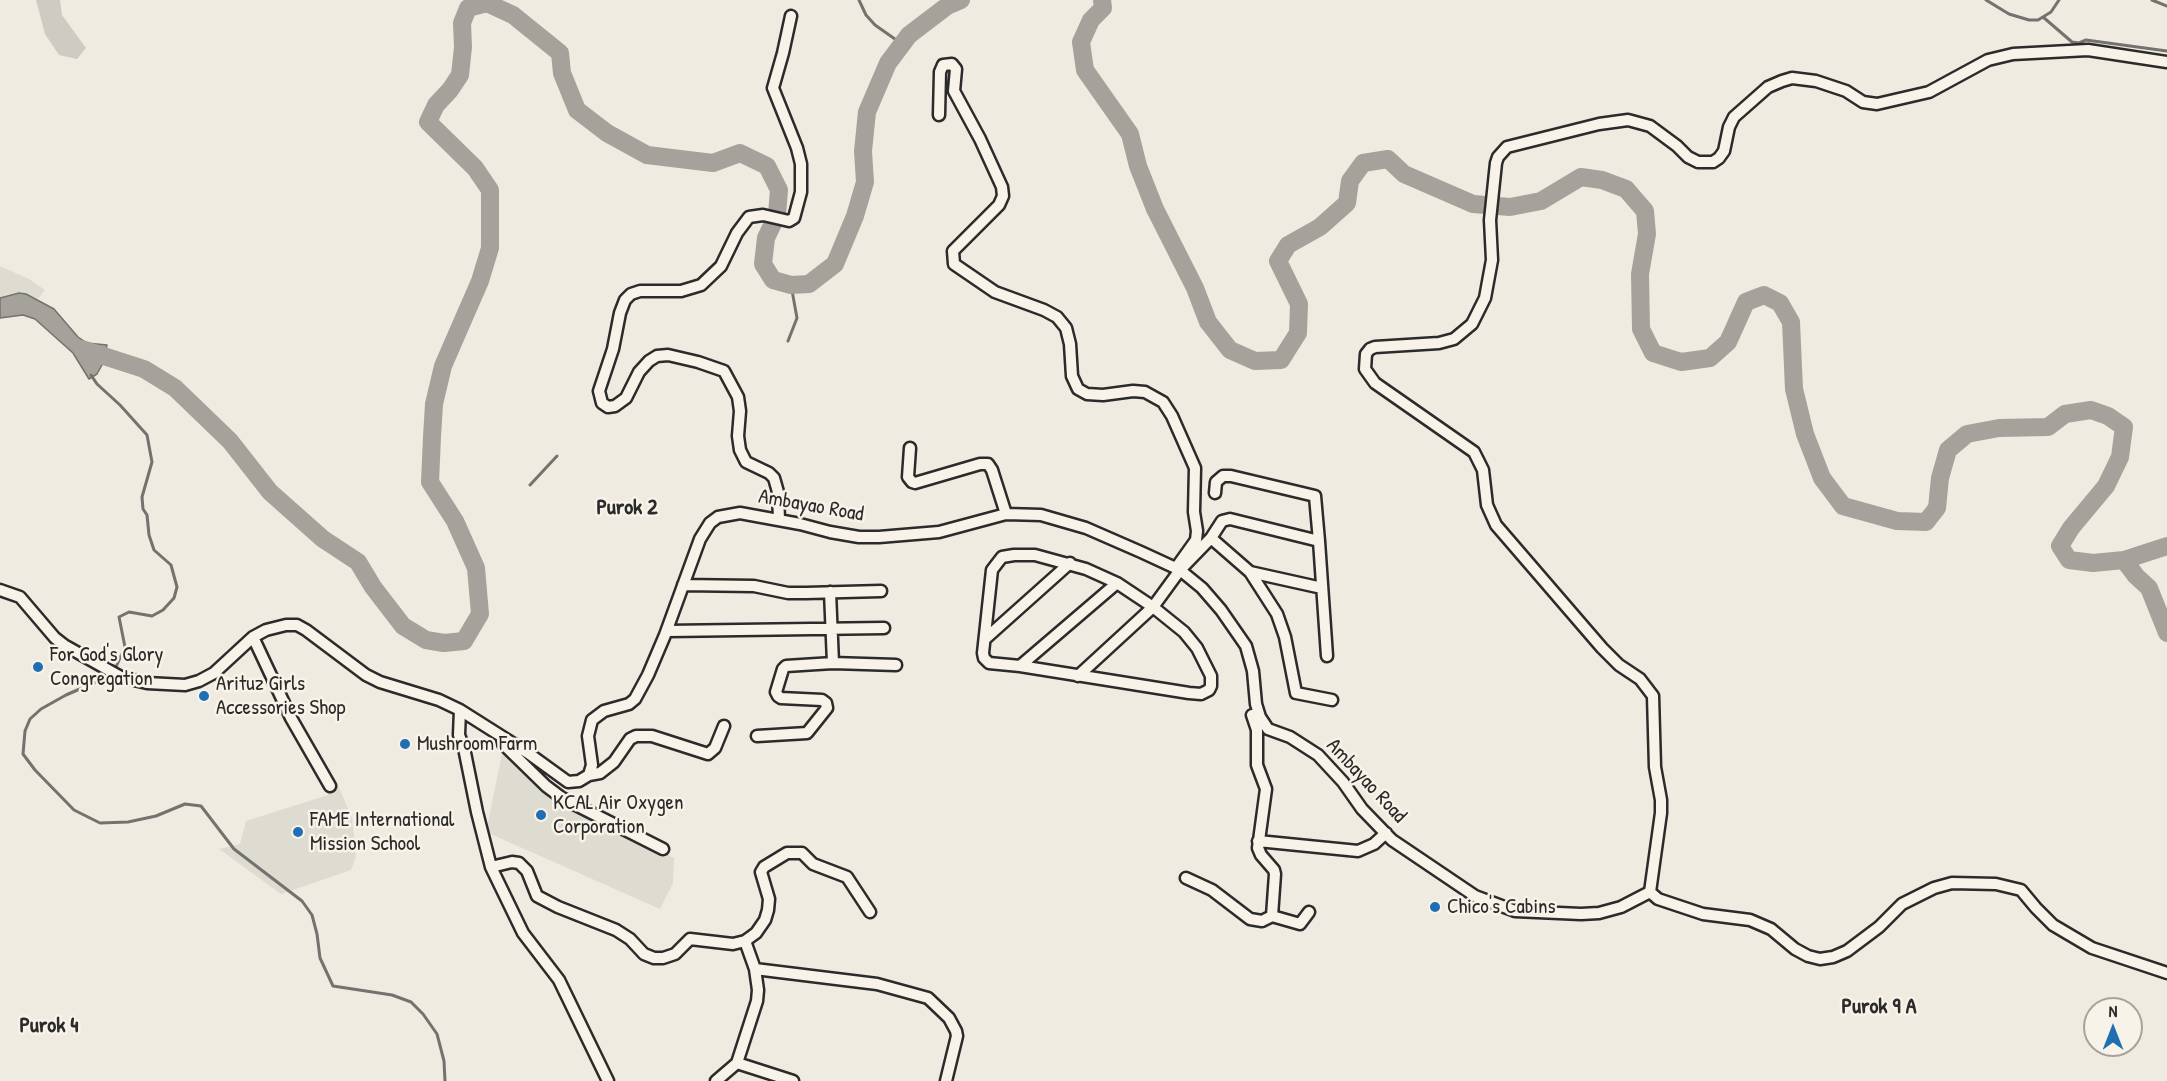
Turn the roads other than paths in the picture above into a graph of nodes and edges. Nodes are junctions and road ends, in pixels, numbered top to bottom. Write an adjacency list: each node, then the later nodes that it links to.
1 (791, 16): 7 (street)
2 (2167, 62): 43 (street)
3 (939, 115): 11 (street)
4 (910, 448): 6 (street)
5 (1215, 493): 9 (street)
6 (1006, 514): 7 (street, Ambayao Road); 11 (street, Ambayao Road)
7 (779, 520): 14 (street, Ambayao Road)
8 (1211, 538): 9 (street); 11 (street); 12 (street)
9 (1319, 541): 15 (street)
10 (1070, 563): 13 (street); 24 (street); 24 (street)
11 (1178, 569): 19 (street); 38 (street, Ambayao Road)
12 (1250, 572): 15 (street); 30 (street)
13 (1117, 583): 19 (street); 28 (street)
14 (683, 585): 18 (street); 22 (street, Ambayao Road)
15 (1322, 588): 25 (street)
16 (0, 590): 23 (street)
17 (881, 591): 18 (street)
18 (830, 592): 20 (street)
19 (1152, 607): 29 (street); 29 (street)
20 (832, 628): 21 (street); 22 (street); 26 (street)
21 (884, 628)
22 (667, 631): 36 (street, Ambayao Road)
23 (253, 637): 31 (street); 37 (street)
24 (985, 639): 28 (street)
25 (1327, 656)
26 (833, 663): 27 (street); 35 (street)
27 (896, 665)
28 (1020, 666): 29 (street)
29 (1078, 676)
30 (1332, 700)
31 (460, 710): 34 (street); 41 (street)
32 (1252, 716): 39 (street)
33 (724, 726): 36 (street)
34 (501, 735): 36 (street); 40 (street)
35 (757, 736)
36 (589, 775)
37 (330, 786)
38 (1386, 833): 39 (street); 43 (street, Ambayao Road)
39 (1258, 842): 46 (street)
40 (663, 849)
41 (491, 867): 47 (street); 51 (street)
42 (1185, 878): 46 (street)
43 (1650, 892): 49 (street)
44 (870, 912): 47 (street)
45 (1309, 912): 46 (street)
46 (1272, 916)
47 (745, 941): 48 (street)
48 (755, 969): 50 (street); 54 (street)
49 (2167, 973)
50 (737, 1063): 52 (street); 53 (street)
51 (608, 1081)
52 (716, 1081)
53 (793, 1081)
54 (946, 1081)

